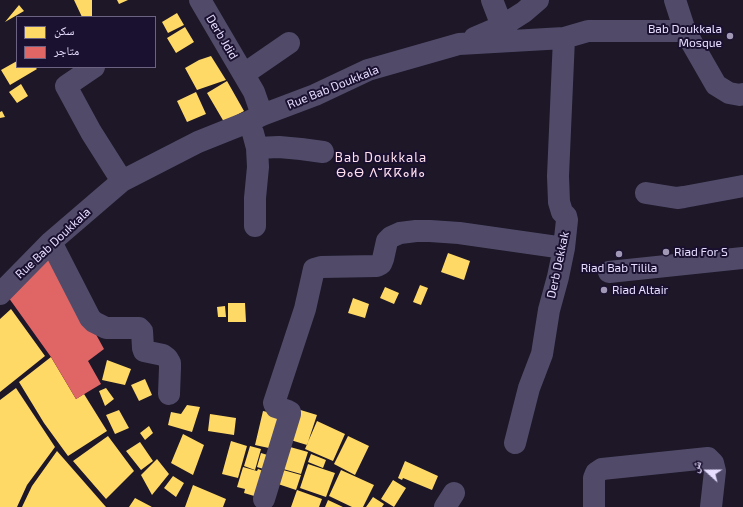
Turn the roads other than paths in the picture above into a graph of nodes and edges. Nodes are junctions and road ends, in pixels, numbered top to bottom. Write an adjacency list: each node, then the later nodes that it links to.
1 (200, 0): 11 (street, Derb Jdid)
2 (492, 0): 5 (street)
3 (538, 0): 5 (street)
4 (675, 0): 6 (street)
5 (502, 26): 9 (street)
6 (685, 32): 7 (street, Rue Bab Doukkala); 12 (street)
7 (564, 38): 9 (street, Rue Bab Doukkala); 21 (street, Derb Dekkak)
8 (289, 42): 11 (street, Derb Jdid)
9 (459, 44): 13 (street, Rue Bab Doukkala)
10 (93, 68): 16 (street)
11 (244, 74): 13 (street, Derb Jdid)
12 (743, 94)
13 (255, 118): 14 (street, Derb Jdid); 16 (street, Rue Bab Doukkala)
14 (257, 148): 15 (street); 19 (street, Derb Jdid)
15 (323, 152)
16 (122, 181): 20 (street, Rue Bab Doukkala)
17 (743, 186): 18 (street)
18 (646, 193)
19 (255, 226)
20 (51, 242): 24 (street, Rue Bab Doukkala); 25 (street)
21 (564, 248): 26 (street, Derb Dekkak); 27 (street)
22 (743, 258): 23 (street)
23 (609, 272)
24 (0, 294)
25 (169, 394)
26 (515, 443)
27 (264, 499)
28 (594, 507): 29 (street)
29 (711, 507)

